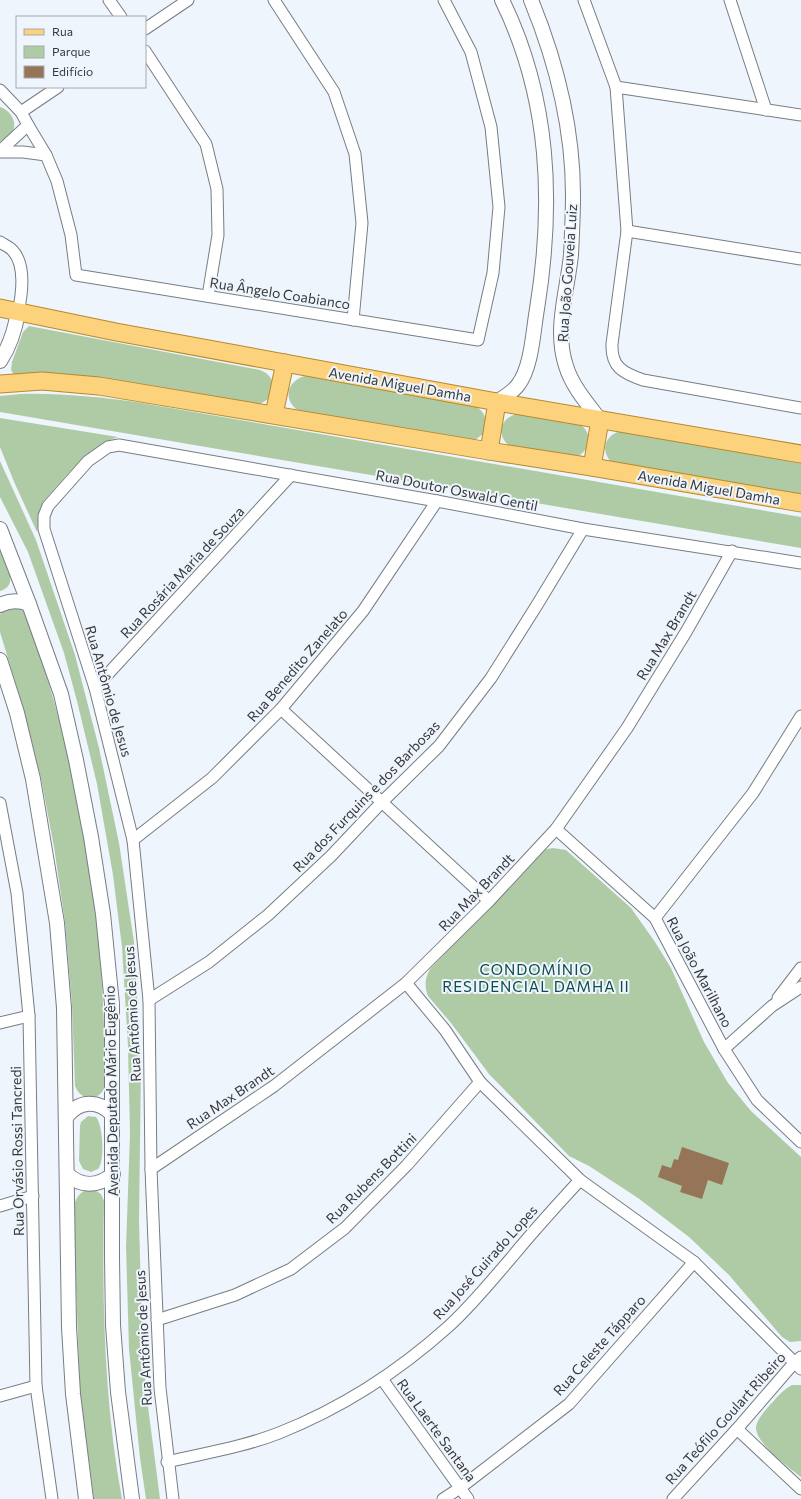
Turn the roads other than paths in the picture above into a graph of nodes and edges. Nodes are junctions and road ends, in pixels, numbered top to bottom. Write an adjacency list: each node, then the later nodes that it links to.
1 (109, 0): 9 (street)
2 (188, 0): 10 (street)
3 (274, 0): 27 (street)
4 (444, 0): 27 (street, Rua Ângelo Coabianco)
5 (502, 0): 31 (street, Rua João Gouveia Luiz)
6 (531, 0): 34 (street, Rua João Gouveia Luiz)
7 (584, 0): 12 (street)
8 (730, 0): 15 (street)
9 (120, 16)
10 (146, 27)
11 (146, 53): 24 (street)
12 (616, 87): 15 (street); 21 (street)
13 (57, 88): 16 (street)
14 (0, 90): 16 (street)
15 (766, 110): 17 (street)
16 (21, 112): 18 (street)
17 (801, 115)
18 (28, 125): 19 (street); 20 (street)
19 (0, 152): 20 (street)
20 (46, 155): 24 (street, Rua Ângelo Coabianco)
21 (627, 231): 23 (street); 32 (street)
22 (0, 242): 26 (street)
23 (801, 259)
24 (208, 296): 27 (street, Rua Ângelo Coabianco)
25 (0, 308): 26 (main road, Avenida Miguel Damha)
26 (18, 312): 28 (street); 29 (main road, Avenida Miguel Damha)
27 (353, 320)
28 (0, 361)
29 (285, 363): 31 (main road, Avenida Miguel Damha); 33 (main road)
30 (0, 384): 33 (main road, Avenida Miguel Damha)
31 (497, 402): 34 (main road, Avenida Miguel Damha); 35 (main road)
32 (801, 408)
33 (274, 414): 35 (main road, Avenida Miguel Damha)
34 (600, 420): 36 (main road, Avenida Miguel Damha); 37 (main road)
35 (489, 451): 37 (main road, Avenida Miguel Damha)
36 (801, 454)
37 (592, 467): 40 (main road, Avenida Miguel Damha)
38 (291, 475): 39 (street, Rua Doutor Oswald Gentil); 41 (street, Rua Doutor Oswald Gentil); 51 (street, Rua Rosária Maria de Souza)
39 (438, 500): 43 (street, Rua Doutor Oswald Gentil); 52 (street, Rua Benedito Zanelato)
40 (801, 503)
41 (44, 516): 51 (street, Rua Antômio de Jesus)
42 (0, 529): 46 (street, Avenida Deputado Mário Eugênio)
43 (582, 529): 44 (street, Rua Doutor Oswald Gentil); 54 (street, Rua dos Furquins e dos Barbosas)
44 (732, 551): 45 (street, Rua Doutor Oswald Gentil); 56 (street, Rua Max Brandt)
45 (801, 563)
46 (20, 582): 47 (street); 48 (street, Avenida Deputado Mário Eugênio)
47 (0, 597)
48 (29, 604): 49 (street); 70 (street, Avenida Deputado Mário Eugênio)
49 (0, 605)
50 (0, 660): 71 (street)
51 (95, 688): 58 (street, Rua Antômio de Jesus)
52 (281, 709): 54 (street); 58 (street, Rua Benedito Zanelato)
53 (801, 716): 60 (street)
54 (382, 802): 59 (street); 64 (street, Rua dos Furquins e dos Barbosas)
55 (0, 804): 57 (street, Rua Orvásio Rossi Tancredi)
56 (556, 829): 59 (street, Rua Max Brandt); 60 (street, Rua João Marilhano)
57 (3, 835): 66 (street, Rua Orvásio Rossi Tancredi)
58 (134, 840): 64 (street, Rua Antômio de Jesus)
59 (489, 901): 62 (street, Rua Max Brandt)
60 (655, 918): 68 (street, Rua João Marilhano)
61 (801, 968): 65 (street)
62 (406, 983): 69 (street); 73 (street, Rua Max Brandt)
63 (801, 987): 65 (street)
64 (149, 1000): 73 (street, Rua Antômio de Jesus)
65 (772, 1006): 68 (street)
66 (29, 1016): 67 (street); 77 (street, Rua Orvásio Rossi Tancredi)
67 (0, 1023)
68 (724, 1049): 72 (street, Rua João Marilhano)
69 (480, 1082): 76 (street); 80 (street, Rua Rubens Bottini)
70 (112, 1114): 71 (street); 75 (street, Avenida Deputado Mário Eugênio)
71 (67, 1116): 74 (street)
72 (801, 1142)
73 (151, 1169): 80 (street, Rua Antômio de Jesus)
74 (67, 1174): 75 (street); 90 (street)
75 (113, 1174): 91 (street, Avenida Deputado Mário Eugênio)
76 (580, 1180): 79 (street); 82 (street, Rua José Guirado Lopes)
77 (33, 1196): 78 (street); 83 (street, Rua Orvásio Rossi Tancredi)
78 (0, 1206)
79 (694, 1262): 81 (street); 87 (street, Rua Celeste Tápparo)
80 (157, 1320): 86 (street, Rua Antômio de Jesus)
81 (799, 1363): 85 (street, Rua Teófilo Goulart Ribeiro)
82 (382, 1379): 86 (street, Rua José Guirado Lopes); 87 (street, Rua Laerte Santana)
83 (36, 1386): 84 (street); 89 (street, Rua Orvásio Rossi Tancredi)
84 (0, 1396)
85 (737, 1429): 88 (street); 95 (street, Rua Teófilo Goulart Ribeiro)
86 (168, 1462): 92 (street, Rua Antômio de Jesus)
87 (460, 1488): 93 (street, Rua Celeste Tápparo); 94 (street, Rua Laerte Santana)
88 (801, 1489)
89 (52, 1499)
90 (86, 1499)
91 (132, 1499)
92 (173, 1499)
93 (443, 1499)
94 (468, 1499)
95 (672, 1499)

